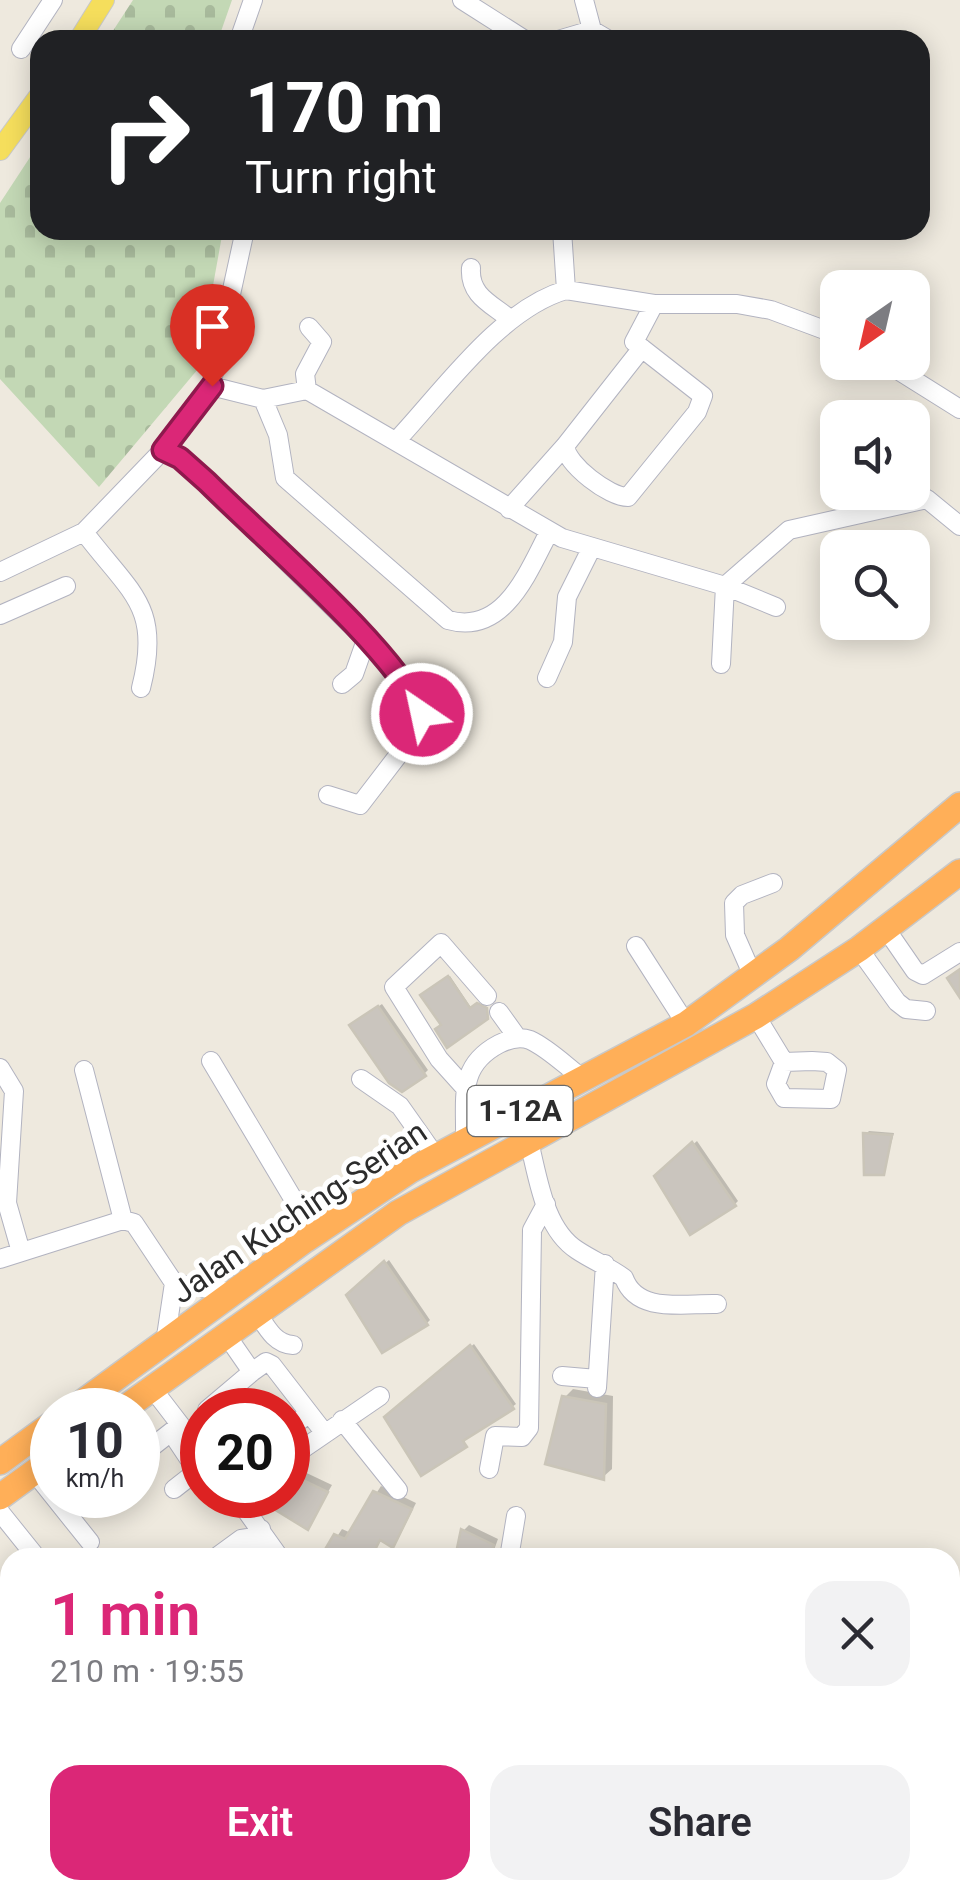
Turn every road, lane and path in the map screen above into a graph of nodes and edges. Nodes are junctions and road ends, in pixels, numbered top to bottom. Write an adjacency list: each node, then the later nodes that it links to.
1 (53, 0): 6 (street)
2 (253, 0): 8 (street)
3 (462, 0): 9 (street)
4 (584, 0): 10 (street)
5 (100, 2): 7 (main road)
6 (33, 30)
7 (85, 30)
8 (242, 30)
9 (509, 30)
10 (592, 30)
11 (30, 35): 12 (street)
12 (21, 49)
13 (30, 109): 14 (main road)
14 (0, 150)
15 (243, 240): 25 (street)
16 (563, 240): 18 (street)
17 (471, 268): 20 (street)
18 (566, 290): 19 (street); 20 (street)
19 (654, 304): 22 (street); 23 (street)
20 (510, 320): 29 (street)
21 (309, 327): 26 (street)
22 (820, 328)
23 (642, 348): 30 (street); 30 (street)
24 (914, 380): 28 (street)
25 (212, 386): 27 (street); 31 (street)
26 (307, 390): 27 (street); 29 (street)
27 (263, 399): 35 (street)
28 (960, 409)
29 (397, 440): 32 (street)
30 (565, 446): 32 (street)
31 (163, 450): 34 (street); 42 (street)
32 (509, 509): 35 (street)
33 (960, 526): 39 (street)
34 (84, 532): 37 (street); 46 (street)
35 (549, 532): 36 (street)
36 (592, 547): 39 (street); 44 (street)
37 (0, 572)
38 (66, 586): 41 (street)
39 (725, 586): 40 (street); 43 (street)
40 (776, 607)
41 (0, 616)
42 (366, 640): 45 (street); 47 (street)
43 (721, 664)
44 (548, 678)
45 (342, 684)
46 (141, 688)
47 (328, 795)
48 (960, 805): 55 (highway, Jalan Kuching-Serian / 1-12A)
49 (960, 872): 51 (highway, Jalan Kuching-Serian)
50 (773, 883): 55 (street)
51 (886, 929): 53 (highway, Jalan Kuching-Serian); 54 (street)
52 (636, 946): 58 (street)
53 (858, 948): 56 (street); 57 (highway, Jalan Kuching-Serian)
54 (960, 952)
55 (753, 976): 58 (highway, Jalan Kuching-Serian / 1-12A)
56 (926, 1012)
57 (756, 1016): 61 (street); 68 (highway, Jalan Kuching-Serian)
58 (686, 1024): 64 (highway, Jalan Kuching-Serian / 1-12A)
59 (518, 1037): 64 (street); 66 (street); 66 (street)
60 (210, 1060): 73 (street)
61 (784, 1062)
62 (0, 1068): 67 (street)
63 (84, 1070): 72 (street)
64 (582, 1078): 69 (highway, Jalan Kuching-Serian / 1-12A)
65 (361, 1079): 70 (street)
66 (466, 1089): 69 (street)
67 (5, 1134): 74 (street)
68 (528, 1138): 71 (street); 80 (highway, Jalan Kuching-Serian)
69 (464, 1141): 70 (highway, Jalan Kuching-Serian / 1-12A)
70 (436, 1157): 73 (highway, Jalan Kuching-Serian / 1-12A)
71 (546, 1204): 76 (street); 101 (street)
72 (123, 1220): 74 (street); 77 (street)
73 (305, 1240): 78 (highway, Jalan Kuching-Serian / 1-12A)
74 (21, 1252): 75 (street)
75 (0, 1259)
76 (605, 1264): 79 (street); 85 (street)
77 (174, 1283): 78 (street); 82 (street)
78 (234, 1292): 82 (highway, Jalan Kuching-Serian / 1-12A)
79 (717, 1304)
80 (256, 1311): 81 (highway, Jalan Kuching-Serian); 83 (street)
81 (224, 1334): 84 (street); 87 (highway, Jalan Kuching-Serian)
82 (165, 1343): 86 (highway, Jalan Kuching-Serian / 1-12A)
83 (293, 1345)
84 (252, 1372): 88 (street); 89 (street)
85 (562, 1376)
86 (103, 1388)
87 (152, 1388)
88 (233, 1388)
89 (290, 1388)
90 (380, 1396): 93 (street)
91 (160, 1401): 94 (street)
92 (310, 1413): 95 (street)
93 (342, 1420): 95 (street); 104 (street)
94 (176, 1428): 96 (street); 98 (street); 103 (street)
95 (322, 1431): 99 (street)
96 (180, 1432)
97 (30, 1440): 100 (highway)
98 (160, 1441)
99 (310, 1441)
100 (0, 1462)
101 (489, 1469)
102 (30, 1475): 105 (highway)
103 (174, 1489)
104 (398, 1490)
105 (0, 1496)
106 (0, 1512): 112 (street)
107 (516, 1516): 116 (street)
108 (75, 1518): 111 (street)
109 (250, 1518): 110 (street)
110 (258, 1533): 113 (street); 114 (street); 115 (street)
111 (90, 1542)
112 (29, 1548)
113 (229, 1548)
114 (253, 1548)
115 (271, 1548)
116 (511, 1548)

